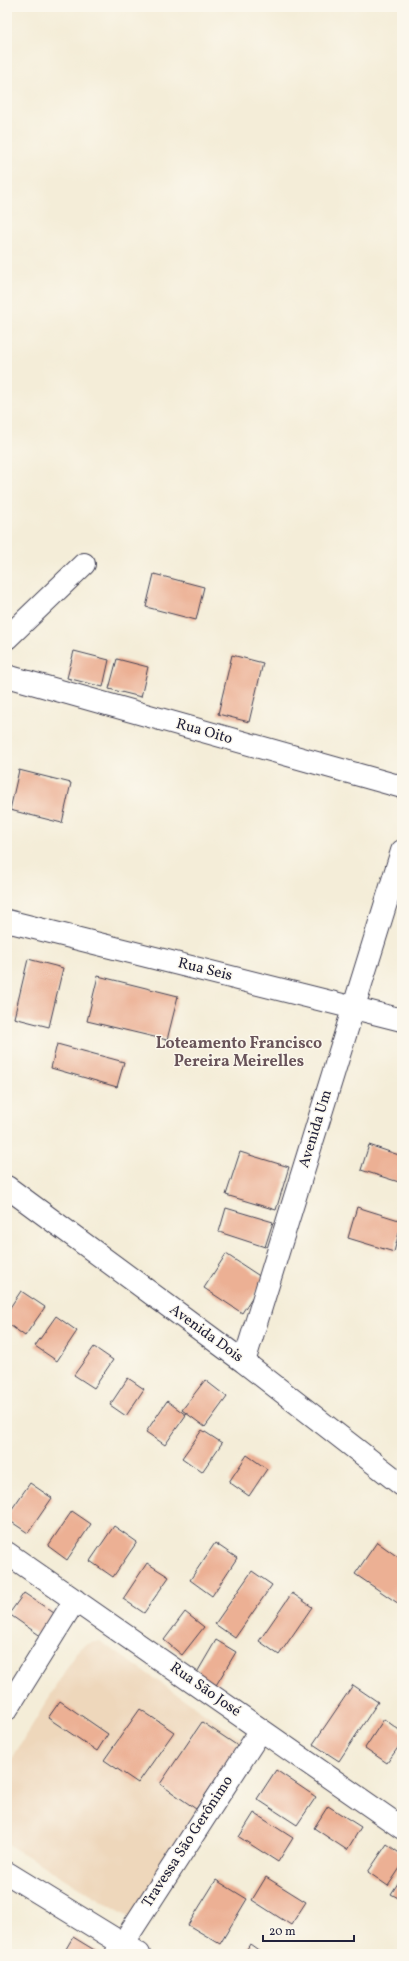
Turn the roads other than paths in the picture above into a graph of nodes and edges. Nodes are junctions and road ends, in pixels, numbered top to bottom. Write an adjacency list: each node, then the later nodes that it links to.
1 (84, 564): 2 (street)
2 (7, 638)
3 (7, 676): 4 (street, Rua Oito)
4 (402, 787)
5 (402, 852): 7 (street, Avenida Um)
6 (7, 921): 7 (street, Rua Seis)
7 (354, 1007): 8 (street, Rua Seis); 10 (street, Avenida Um)
8 (402, 1020)
9 (7, 1187): 10 (street, Avenida Dois)
10 (244, 1362): 11 (street, Avenida Dois)
11 (402, 1485)
12 (7, 1553): 13 (street, Rua São José)
13 (75, 1600): 14 (street); 15 (street, Rua São José)
14 (7, 1709)
15 (261, 1730): 16 (street, Rua São José); 18 (street, Travessa São Gerônimo)
16 (402, 1828)
17 (7, 1873): 18 (street)
18 (126, 1951)

